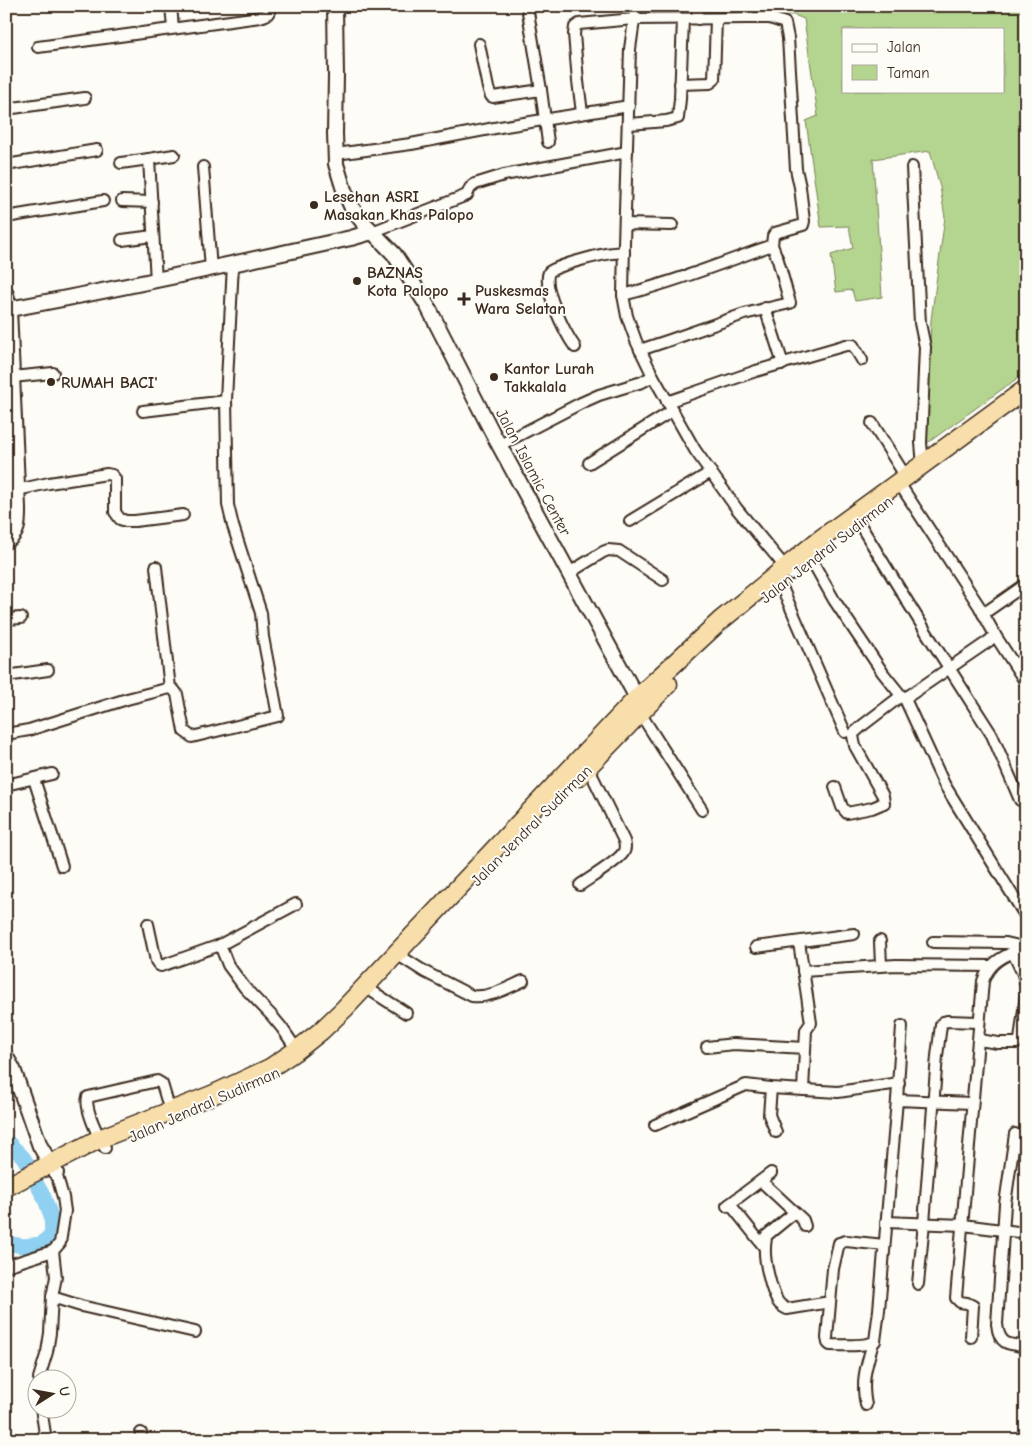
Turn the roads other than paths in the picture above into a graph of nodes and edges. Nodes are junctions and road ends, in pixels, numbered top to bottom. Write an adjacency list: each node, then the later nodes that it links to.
1 (171, 6): 13 (street)
2 (270, 6): 13 (street)
3 (335, 6): 27 (street, Jalan Islamic Center)
4 (527, 6): 17 (street)
5 (636, 6): 9 (street)
6 (697, 6): 11 (street)
7 (748, 6): 8 (street)
8 (748, 18): 12 (street); 43 (street)
9 (634, 19): 10 (street); 19 (street); 21 (street)
10 (683, 19): 11 (street); 16 (street)
11 (698, 19): 12 (street)
12 (716, 19): 16 (street)
13 (173, 28): 15 (street)
14 (480, 44): 17 (street)
15 (38, 47)
16 (680, 84): 23 (street)
17 (540, 90): 22 (street)
18 (85, 98): 20 (street)
19 (629, 106): 21 (street); 23 (street)
20 (6, 109)
21 (582, 113): 22 (street)
22 (546, 119): 24 (street); 27 (street)
23 (629, 124): 26 (street)
24 (548, 142)
25 (97, 150): 31 (street)
26 (627, 152): 38 (street); 40 (street)
27 (336, 154): 40 (street, Jalan Islamic Center)
28 (174, 155): 29 (street)
29 (150, 159): 30 (street); 36 (street)
30 (121, 163)
31 (6, 165)
32 (203, 167): 46 (street)
33 (912, 167): 67 (street)
34 (103, 201): 37 (street)
35 (122, 201): 36 (street)
36 (152, 202): 41 (street)
37 (6, 217)
38 (625, 224): 39 (street); 44 (street)
39 (672, 225)
40 (372, 232): 45 (street); 65 (street, Jalan Islamic Center)
41 (153, 236): 42 (street); 47 (street)
42 (122, 240)
43 (772, 245): 49 (street); 50 (street)
44 (624, 253): 49 (street); 52 (street)
45 (233, 264): 46 (street); 61 (street)
46 (211, 269): 47 (street)
47 (156, 281): 51 (street)
48 (6, 294): 51 (street)
49 (623, 295): 53 (street)
50 (765, 308): 53 (street); 55 (street)
51 (9, 309): 57 (street)
52 (575, 347)
53 (640, 350): 58 (street)
54 (862, 360): 55 (street)
55 (784, 364): 62 (street)
56 (53, 373): 57 (street)
57 (10, 374): 70 (street)
58 (652, 376): 62 (street); 65 (street)
59 (1026, 389): 67 (highway, Jalan Jendral Sudirman)
60 (1026, 400): 69 (highway, Jalan Jendral Sudirman)
61 (226, 402): 63 (street); 91 (street)
62 (669, 407): 66 (street); 68 (street)
63 (143, 412)
64 (872, 423): 69 (street)
65 (500, 445): 77 (street, Jalan Islamic Center)
66 (589, 463)
67 (923, 465): 69 (highway, Jalan Jendral Sudirman)
68 (711, 472): 72 (street); 78 (street)
69 (903, 483): 73 (highway, Jalan Jendral Sudirman); 78 (highway, Jalan Jendral Sudirman); 81 (street)
70 (12, 489): 71 (street); 74 (street)
71 (183, 515)
72 (630, 522)
73 (859, 523): 75 (highway, Jalan Jendral Sudirman); 87 (street)
74 (6, 541)
75 (811, 559): 78 (highway, Jalan Jendral Sudirman); 92 (street)
76 (156, 567): 91 (street)
77 (569, 574): 79 (street); 93 (street, Jalan Islamic Center)
78 (785, 575): 93 (highway, Jalan Jendral Sudirman); 94 (street)
79 (663, 580)
80 (1026, 584): 81 (street)
81 (983, 614): 84 (street)
82 (21, 618): 83 (street)
83 (6, 619)
84 (995, 635): 86 (street); 87 (street)
85 (1026, 658): 86 (street)
86 (1015, 665): 90 (street)
87 (949, 668): 92 (street); 101 (street)
88 (48, 670): 89 (street)
89 (6, 676)
90 (1026, 683)
91 (170, 688): 95 (street)
92 (903, 697): 100 (street); 106 (street)
93 (640, 706): 96 (highway, Jalan Jendral Sudirman); 102 (street); 130 (highway, Jalan Jendral Sudirman)
94 (845, 732)
95 (6, 734)
96 (588, 767): 104 (street); 116 (highway, Jalan Jendral Sudirman)
97 (52, 774): 98 (street)
98 (34, 779): 99 (street); 103 (street)
99 (6, 785)
100 (835, 787)
101 (1020, 800)
102 (702, 810)
103 (62, 866)
104 (580, 885)
105 (296, 904): 112 (street)
106 (1026, 917)
107 (148, 924): 112 (street)
108 (854, 934): 110 (street)
109 (880, 941): 117 (street)
110 (799, 942): 114 (street); 119 (street)
111 (933, 942): 113 (street)
112 (220, 945): 130 (street)
113 (1024, 946): 115 (street)
114 (756, 947)
115 (1013, 953): 118 (street); 121 (street)
116 (403, 958): 120 (street); 122 (highway, Jalan Jendral Sudirman)
117 (881, 966): 118 (street); 119 (street)
118 (991, 966): 125 (street)
119 (802, 971): 129 (street)
120 (523, 981)
121 (1026, 986)
122 (373, 992): 124 (street); 142 (highway, Jalan Jendral Sudirman)
123 (1026, 994): 127 (street)
124 (406, 1013)
125 (979, 1022): 127 (street); 136 (street)
126 (902, 1026): 132 (street)
127 (978, 1040): 137 (street)
128 (706, 1047): 129 (street)
129 (805, 1048): 134 (street)
130 (297, 1050): 138 (highway, Jalan Jendral Sudirman)
131 (6, 1057): 143 (street)
132 (899, 1083): 134 (street); 135 (street)
133 (771, 1088): 134 (street); 139 (street); 140 (street)
134 (803, 1090)
135 (897, 1100): 136 (street); 150 (street)
136 (934, 1100): 137 (street); 151 (street)
137 (972, 1103): 152 (street)
138 (170, 1111): 142 (highway, Jalan Jendral Sudirman); 142 (street)
139 (655, 1125)
140 (776, 1132)
141 (1015, 1134): 154 (street)
142 (102, 1144): 143 (highway, Jalan Jendral Sudirman)
143 (48, 1171): 146 (highway, Jalan Jendral Sudirman); 158 (street)
144 (771, 1173): 145 (street)
145 (761, 1181): 149 (street); 157 (street)
146 (27, 1182): 147 (highway, Jalan Jendral Sudirman); 148 (highway, Jalan Jendral Sudirman)
147 (6, 1187)
148 (6, 1198)
149 (794, 1213): 153 (street); 157 (street)
150 (886, 1222): 151 (street); 156 (street)
151 (924, 1224): 152 (street); 160 (street)
152 (963, 1225): 154 (street); 164 (street)
153 (805, 1226)
154 (1003, 1231): 155 (street); 166 (street)
155 (1026, 1233)
156 (884, 1245): 162 (street); 165 (street)
157 (764, 1248): 162 (street)
158 (53, 1251): 159 (street); 161 (street)
159 (6, 1266)
160 (918, 1284)
161 (52, 1298): 163 (street); 167 (street)
162 (830, 1302): 165 (street)
163 (195, 1332)
164 (971, 1337)
165 (873, 1343): 168 (street)
166 (1026, 1346)
167 (42, 1368)
168 (866, 1405)
169 (43, 1418): 170 (street)
170 (46, 1440)

